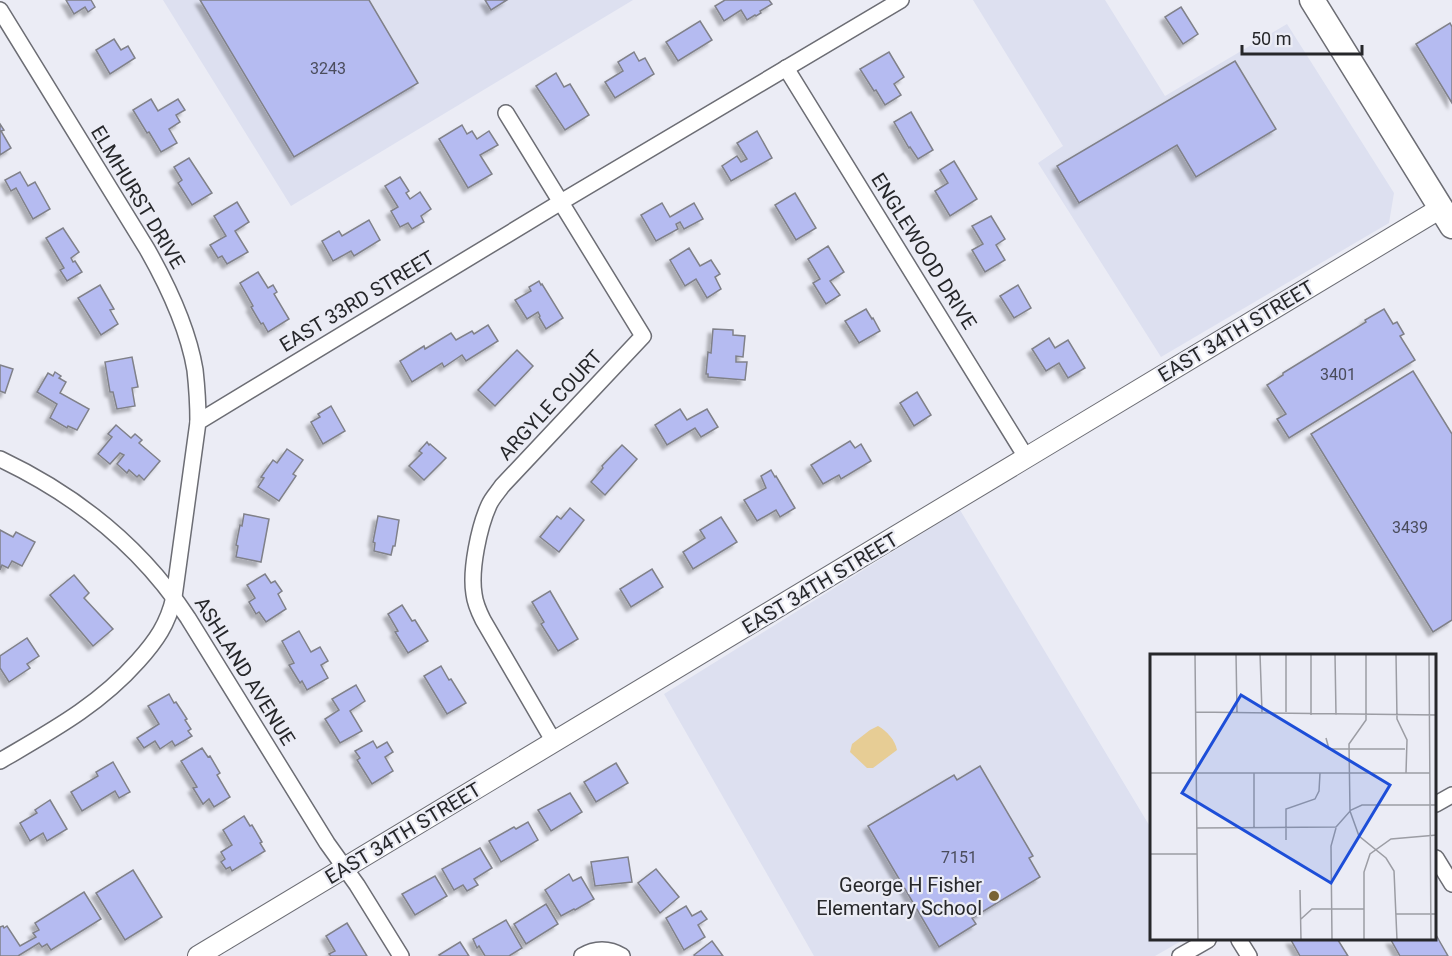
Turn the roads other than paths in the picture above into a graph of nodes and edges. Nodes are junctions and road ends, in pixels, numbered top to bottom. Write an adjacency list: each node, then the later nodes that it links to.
1 (901, 0): 4 (street, EAST 33RD STREET)
2 (1312, 0): 7 (main road)
3 (0, 10): 8 (street, ELMHURST DRIVE)
4 (786, 68): 6 (street, EAST 33RD STREET); 9 (street, ENGLEWOOD DRIVE)
5 (506, 113): 6 (street, ARGYLE COURT)
6 (561, 202): 8 (street, EAST 33RD STREET); 12 (street, ARGYLE COURT)
7 (1446, 217): 9 (street, EAST 34TH STREET)
8 (198, 422): 11 (street)
9 (1026, 457): 12 (street, EAST 34TH STREET)
10 (0, 459): 11 (street, ASHLAND AVENUE)
11 (174, 597): 13 (street); 17 (street, ASHLAND AVENUE)
12 (554, 742): 17 (street, EAST 34TH STREET)
13 (0, 761)
14 (1452, 795): 15 (street)
15 (1437, 803)
16 (1437, 860): 18 (street)
17 (344, 868): 22 (street, EAST 34TH STREET); 23 (street, ASHLAND AVENUE)
18 (1452, 884)
19 (1205, 941): 25 (street)
20 (1240, 941): 26 (street)
21 (583, 955): 24 (street)
22 (198, 956)
23 (400, 956)
24 (622, 956)
25 (1180, 956)
26 (1249, 956)

